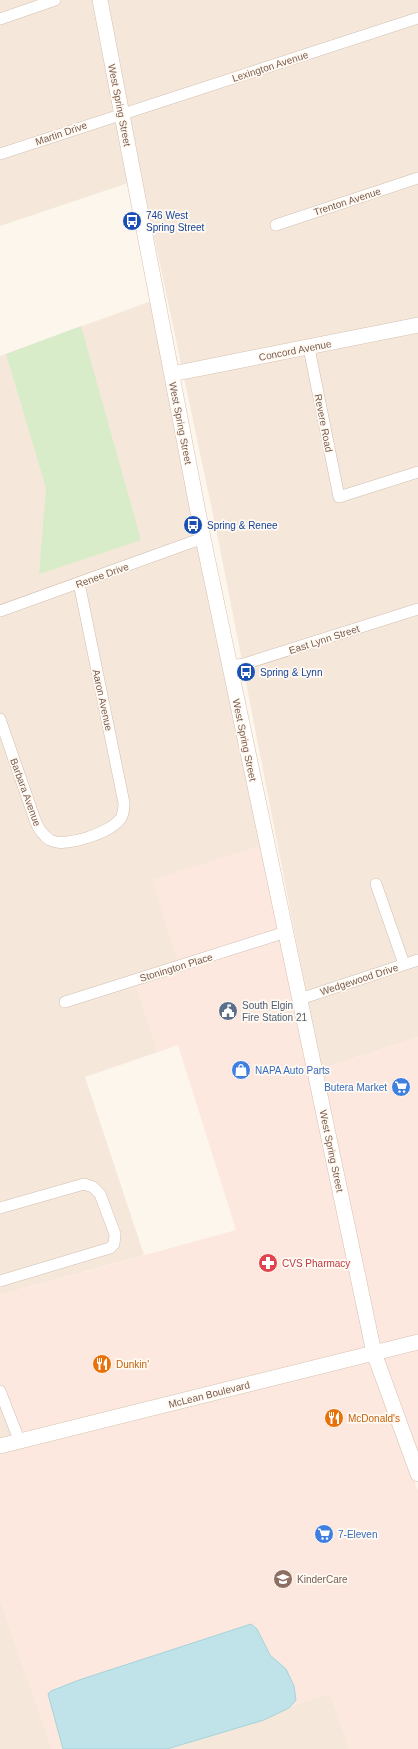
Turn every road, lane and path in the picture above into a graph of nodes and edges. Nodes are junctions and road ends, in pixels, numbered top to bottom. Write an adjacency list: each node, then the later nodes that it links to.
1 (56, 0): 4 (street)
2 (100, 0): 5 (main road, West Spring Street)
3 (418, 18): 5 (street, Lexington Avenue)
4 (0, 19)
5 (121, 113): 6 (street, Martin Drive); 11 (main road, West Spring Street)
6 (0, 154)
7 (418, 178): 8 (street, Trenton Avenue)
8 (276, 225)
9 (418, 326): 10 (main road, Concord Avenue)
10 (309, 348): 11 (main road, Concord Avenue); 12 (street, Revere Road)
11 (172, 374): 13 (main road, West Spring Street)
12 (418, 472)
13 (203, 538): 14 (street, Renee Drive); 17 (main road, West Spring Street)
14 (80, 583): 16 (street, Renee Drive); 19 (street, Aaron Avenue)
15 (418, 609): 17 (street, East Lynn Street)
16 (0, 611)
17 (229, 666): 21 (main road, West Spring Street)
18 (0, 719): 19 (street, Barbara Avenue)
19 (50, 840)
20 (376, 884): 23 (street)
21 (286, 932): 24 (main road, West Spring Street); 25 (street, Stonington Place)
22 (418, 960): 23 (street, Wedgewood Drive)
23 (404, 964): 24 (street, Wedgewood Drive)
24 (300, 999): 29 (main road, West Spring Street)
25 (65, 1002)
26 (0, 1208): 27 (street)
27 (0, 1281)
28 (418, 1342): 29 (main road, McLean Boulevard)
29 (374, 1353): 31 (main road, McLean Boulevard); 33 (main road, West Spring Street)
30 (0, 1391): 31 (street)
31 (20, 1442): 32 (main road, McLean Boulevard)
32 (0, 1446)
33 (418, 1474)

